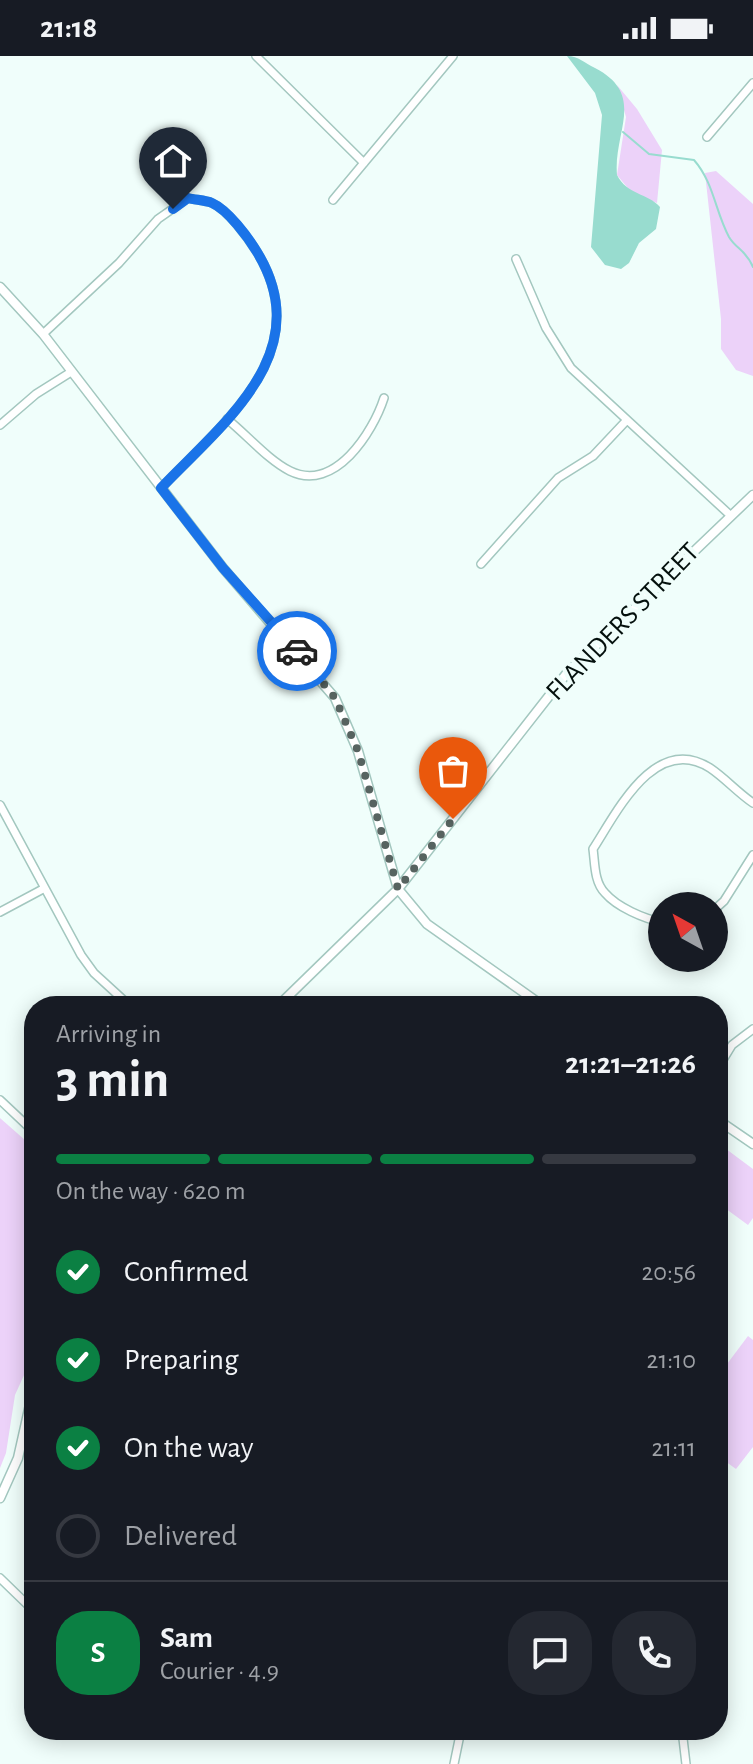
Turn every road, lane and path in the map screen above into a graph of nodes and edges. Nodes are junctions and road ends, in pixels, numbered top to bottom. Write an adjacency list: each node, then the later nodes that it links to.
1 (256, 56): 5 (street)
2 (450, 57): 5 (street)
3 (753, 83): 4 (street)
4 (707, 137)
5 (364, 163): 6 (street)
6 (333, 200)
7 (516, 259): 13 (street)
8 (0, 287): 9 (street)
9 (43, 334): 10 (street); 12 (street)
10 (71, 372): 14 (street); 15 (street)
11 (384, 398): 12 (street)
12 (227, 419): 15 (street)
13 (626, 421): 17 (street); 18 (street)
14 (0, 425)
15 (161, 488): 23 (street)
16 (753, 495): 17 (street, FLANDERS STREET)
17 (730, 515): 23 (street, FLANDERS STREET)
18 (481, 564)
19 (753, 803): 26 (street)
20 (0, 805): 22 (street)
21 (753, 855): 24 (street)
22 (43, 889): 25 (street); 27 (street)
23 (398, 889): 28 (street, FLANDERS STREET); 29 (street)
24 (728, 895)
25 (0, 912)
26 (648, 919)
27 (119, 996)
28 (288, 996)
29 (529, 996)
30 (753, 1029): 31 (street)
31 (728, 1052)
32 (0, 1100): 33 (street)
33 (24, 1123)
34 (728, 1127): 35 (street)
35 (753, 1144)
36 (24, 1431): 37 (street)
37 (0, 1498)
38 (0, 1578): 39 (street)
39 (24, 1601)
40 (459, 1740): 42 (street)
41 (683, 1740): 43 (street)
42 (454, 1764)
43 (686, 1764)

